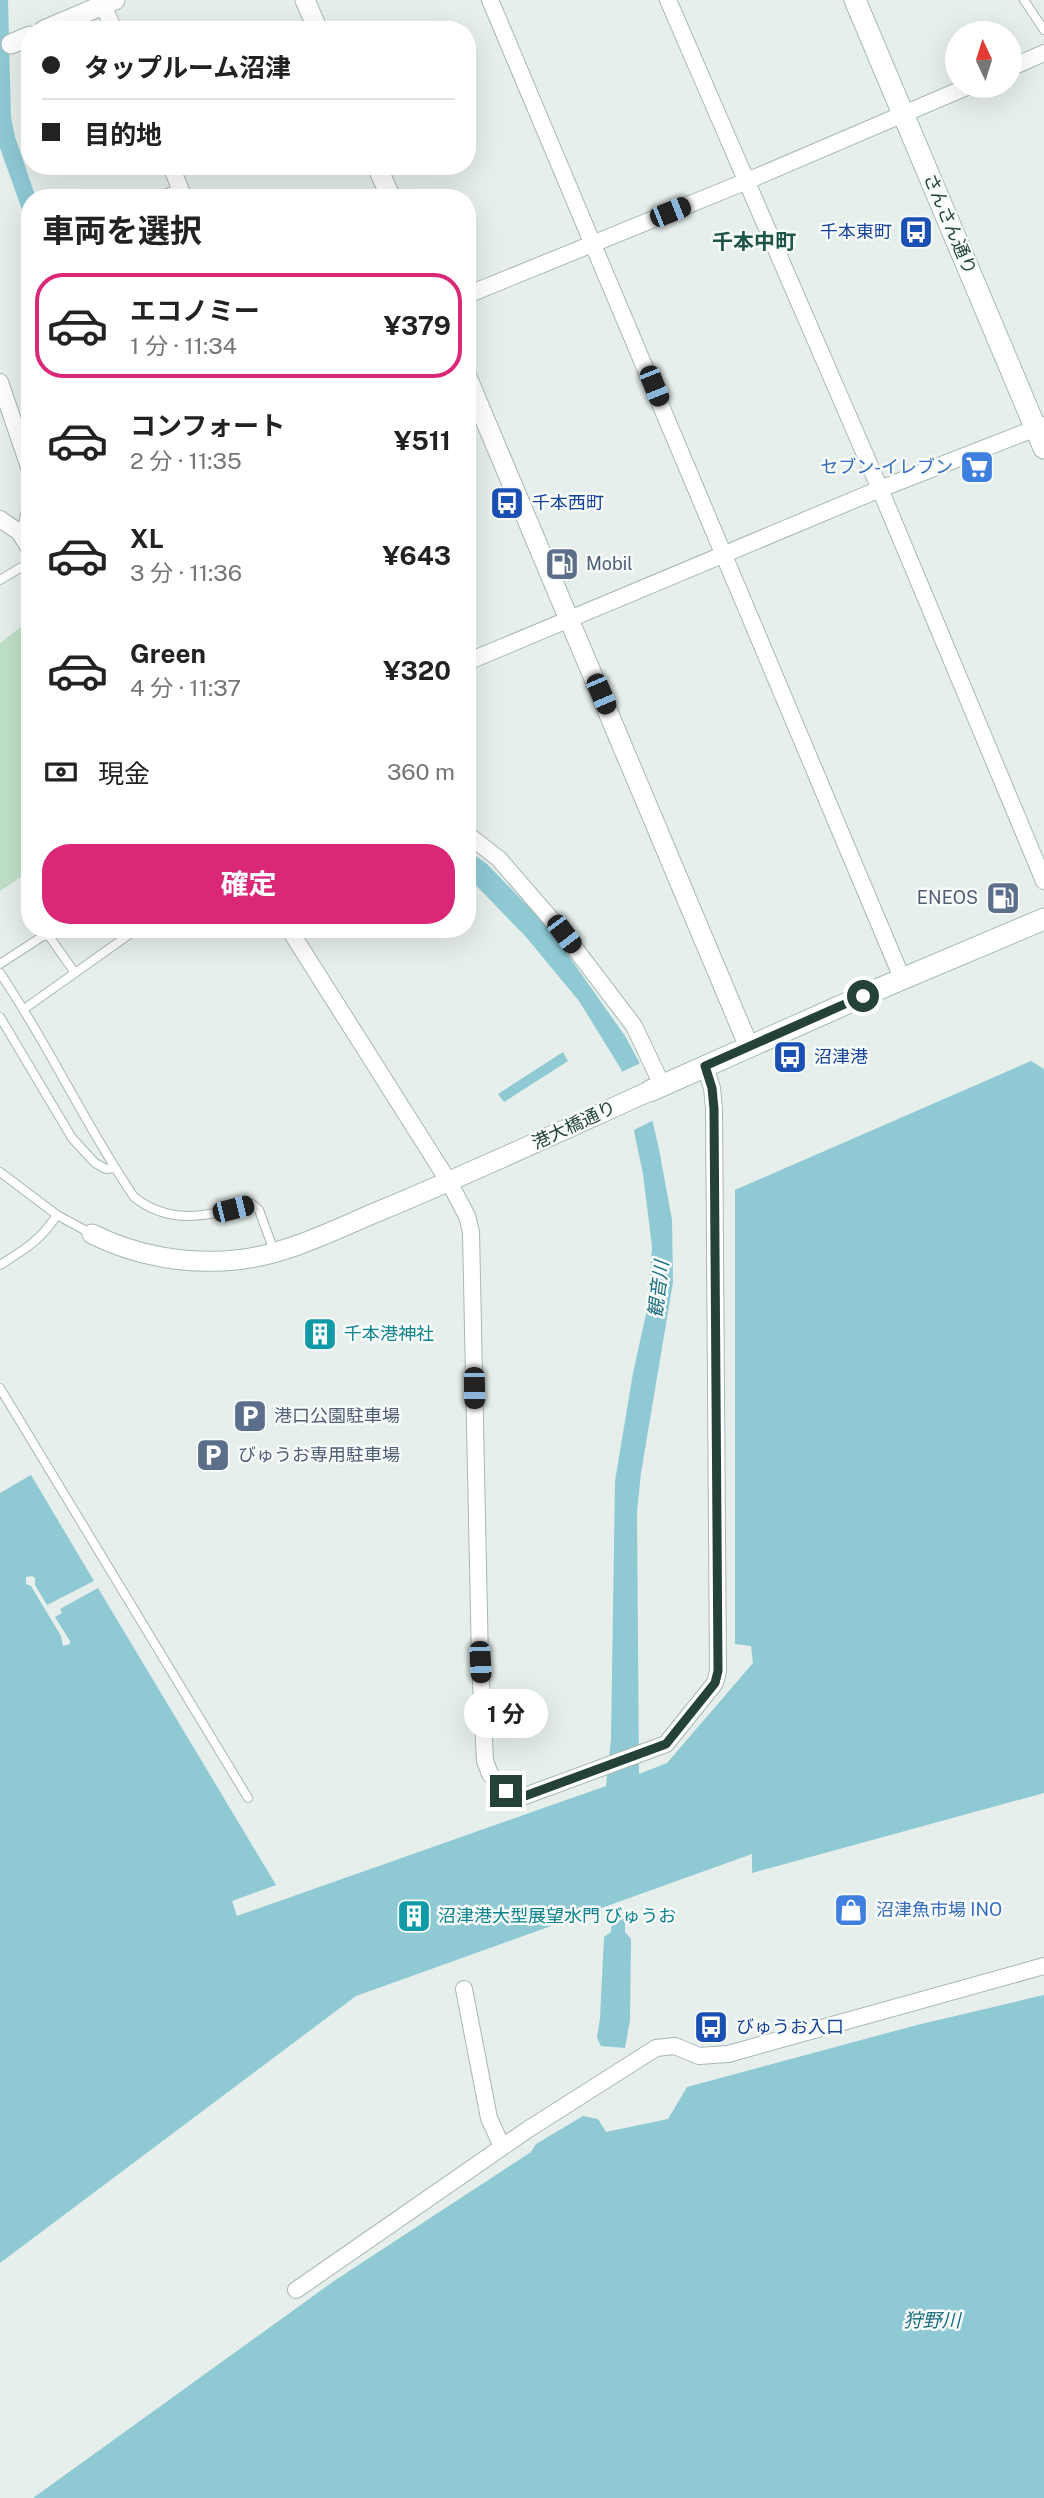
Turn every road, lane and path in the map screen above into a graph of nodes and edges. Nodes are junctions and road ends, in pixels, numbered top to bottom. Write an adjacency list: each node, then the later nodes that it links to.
1 (305, 0): 9 (street)
2 (489, 0): 16 (street)
3 (668, 0): 15 (street)
4 (855, 0): 14 (main road, さんさん通り)
5 (1024, 0): 10 (lane)
6 (109, 2): 7 (street); 8 (street)
7 (65, 21)
8 (112, 21)
9 (314, 21)
10 (1044, 30)
11 (1044, 54): 12 (street)
12 (1022, 63)
13 (945, 97): 14 (street)
14 (904, 115): 15 (street); 20 (main road, さんさん通り)
15 (747, 181): 16 (street); 23 (street)
16 (594, 242): 17 (street); 26 (street)
17 (476, 291)
18 (0, 382): 21 (street)
19 (476, 398): 29 (street)
20 (1040, 426): 22 (main road, さんさん通り); 23 (street)
21 (21, 444)
22 (1044, 448)
23 (880, 489): 26 (street); 32 (street)
24 (0, 519): 25 (street)
25 (21, 536)
26 (724, 555): 29 (street); 41 (street)
27 (21, 567): 28 (lane)
28 (0, 580)
29 (569, 619): 30 (street); 44 (street)
30 (476, 658)
31 (476, 841): 46 (street)
32 (1044, 881)
33 (1044, 919): 41 (main road, 港大橋通り)
34 (40, 938): 38 (lane)
35 (50, 938): 40 (lane)
36 (124, 938): 40 (lane)
37 (295, 938): 49 (street)
38 (0, 964)
39 (0, 973): 42 (lane)
40 (75, 973): 42 (lane)
41 (902, 978): 44 (main road, 港大橋通り)
42 (24, 1009): 47 (lane)
43 (0, 1017): 47 (lane)
44 (749, 1047): 45 (main road, 港大橋通り)
45 (705, 1066): 46 (main road, 港大橋通り); 49 (street)
46 (656, 1088): 49 (street, 港大橋通り)
47 (115, 1168): 52 (lane)
48 (0, 1172): 50 (lane)
49 (449, 1182): 52 (street, 港大橋通り)
50 (57, 1215): 51 (lane); 53 (lane)
51 (92, 1234): 52 (street, 港大橋通り)
52 (274, 1252)
53 (0, 1265)
54 (0, 1388): 55 (lane)
55 (248, 1798)
56 (1044, 1966): 58 (street)
57 (464, 1989): 58 (street)
58 (502, 2147): 59 (street)
59 (296, 2290)

